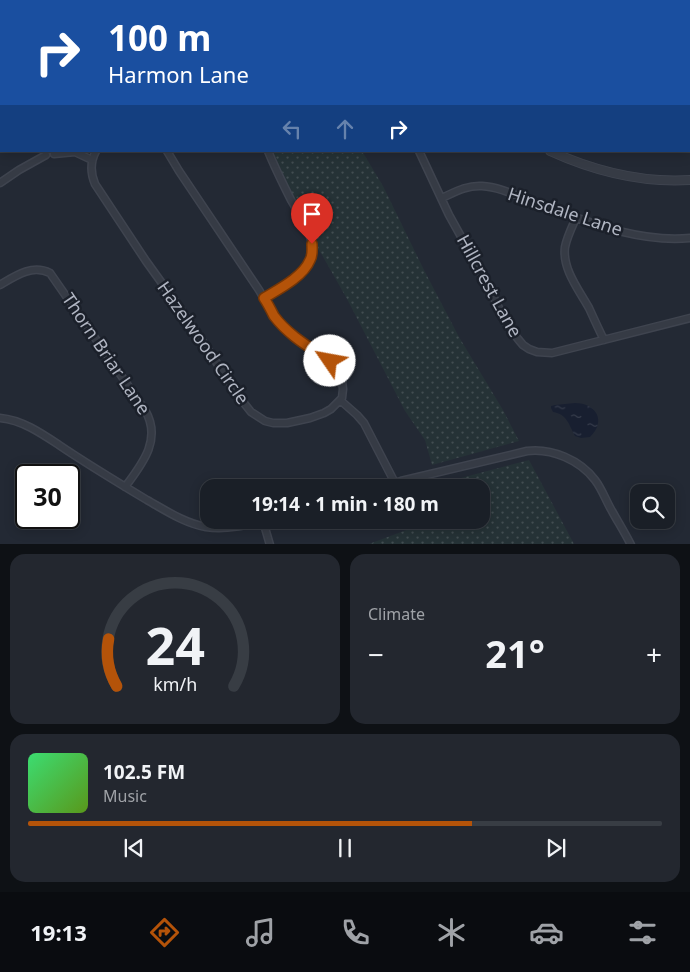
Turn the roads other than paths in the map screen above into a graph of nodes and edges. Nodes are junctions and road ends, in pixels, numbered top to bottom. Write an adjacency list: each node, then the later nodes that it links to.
1 (96, 152): 8 (street, Hazelwood Circle)
2 (168, 152): 15 (street)
3 (268, 152): 15 (street)
4 (419, 152): 11 (street, Hillcrest Lane)
5 (552, 152): 9 (street)
6 (54, 154): 8 (street)
7 (46, 155): 10 (street)
8 (92, 160): 18 (street, Hazelwood Circle)
9 (690, 180)
10 (0, 183)
11 (442, 198): 12 (street, Hinsdale Lane); 17 (street, Hillcrest Lane)
12 (576, 218): 13 (street, Hinsdale Lane); 17 (street)
13 (690, 238)
14 (0, 286): 22 (street, Thorn Briar Lane)
15 (264, 298): 18 (street)
16 (690, 318): 17 (street, Hillcrest Lane)
17 (604, 340)
18 (340, 400): 20 (street)
19 (0, 418): 22 (street)
20 (393, 479)
21 (411, 479): 26 (street)
22 (125, 487): 23 (street)
23 (200, 526)
24 (267, 529): 25 (street)
25 (270, 544)
26 (631, 544)

